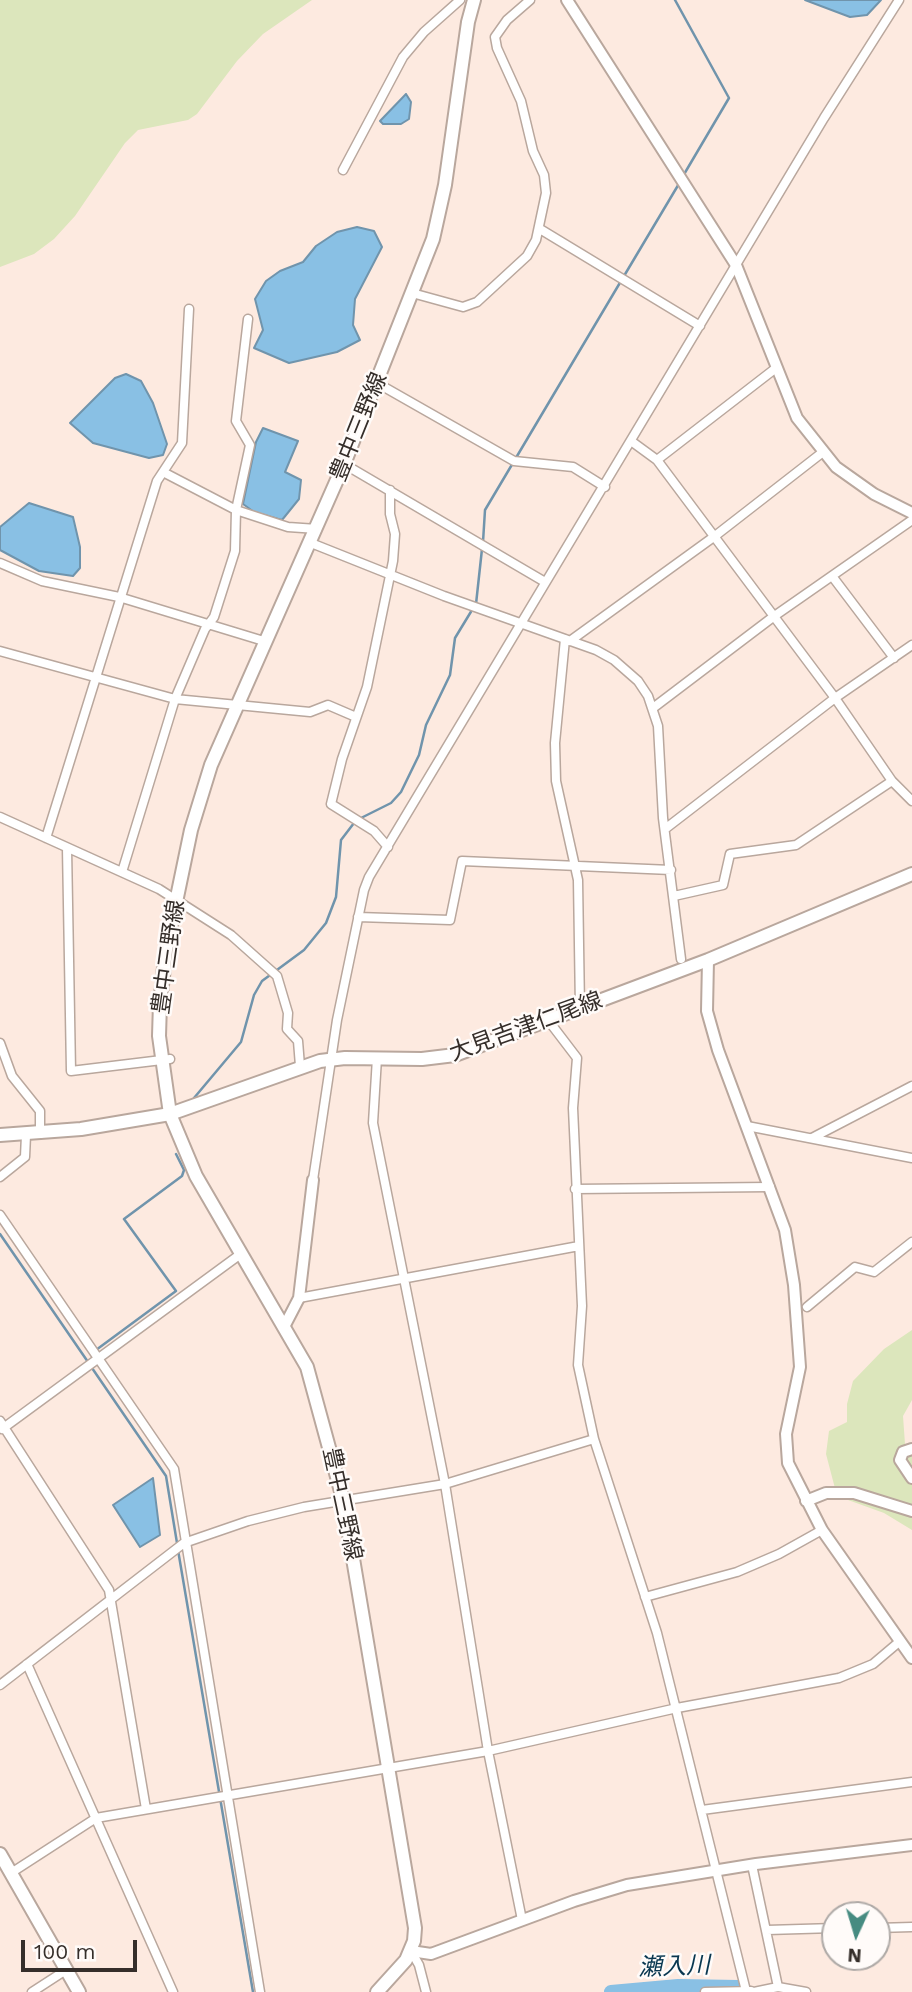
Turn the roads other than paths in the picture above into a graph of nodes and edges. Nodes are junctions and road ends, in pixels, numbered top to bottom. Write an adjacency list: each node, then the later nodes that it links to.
1 (460, 0): 6 (street)
2 (474, 0): 9 (main road, 豊中三野線)
3 (530, 0): 7 (street)
4 (567, 0): 8 (street)
5 (899, 0): 8 (street)
6 (344, 170)
7 (540, 229): 9 (street); 12 (street)
8 (736, 265): 12 (street); 13 (street)
9 (412, 293): 14 (main road, 豊中三野線)
10 (189, 309): 19 (street)
11 (248, 319): 22 (street)
12 (700, 326): 15 (street)
13 (776, 368): 16 (street); 17 (street)
14 (377, 383): 18 (main road, 豊中三野線); 20 (street)
15 (631, 441): 17 (street); 20 (street)
16 (823, 453): 23 (street); 26 (street)
17 (657, 460): 26 (street)
18 (344, 464): 21 (street); 25 (main road, 豊中三野線)
19 (163, 472): 22 (street); 32 (street)
20 (605, 487): 31 (street)
21 (390, 490): 29 (street); 31 (street)
22 (236, 510): 25 (street); 35 (street)
23 (912, 513)
24 (912, 520): 30 (street)
25 (317, 530): 27 (main road, 豊中三野線)
26 (715, 536): 33 (street); 36 (street)
27 (311, 543): 29 (street); 37 (main road, 豊中三野線)
28 (0, 563): 32 (street)
29 (389, 575): 34 (street); 46 (street)
30 (832, 576): 33 (street); 40 (street)
31 (545, 582): 34 (street)
32 (120, 598): 35 (street); 41 (street)
33 (773, 617): 42 (street); 45 (street)
34 (521, 624): 36 (street); 52 (street)
35 (208, 625): 37 (street); 43 (street)
36 (567, 640): 45 (street); 54 (street)
37 (267, 642): 44 (main road, 豊中三野線)
38 (912, 645): 40 (street)
39 (0, 651): 41 (street)
40 (894, 658): 42 (street)
41 (94, 676): 43 (street); 51 (street)
42 (835, 698): 47 (street); 50 (street)
43 (174, 699): 44 (street); 56 (street)
44 (236, 705): 46 (street); 59 (main road, 豊中三野線)
45 (653, 708): 50 (street)
46 (356, 717): 52 (street)
47 (892, 781): 48 (street); 58 (street)
48 (912, 801)
49 (0, 817): 51 (street)
50 (665, 830): 55 (street)
51 (46, 838): 53 (street)
52 (387, 847): 60 (street)
53 (66, 848): 56 (street); 67 (street)
54 (574, 863): 55 (street); 60 (street); 63 (street)
55 (671, 870): 58 (street)
56 (122, 872): 59 (street)
57 (912, 874): 62 (main road, 大見吉津仁尾線)
58 (674, 896): 61 (street)
59 (177, 898): 67 (main road, 豊中三野線); 69 (street)
60 (358, 917): 68 (street)
61 (681, 959)
62 (708, 960): 63 (main road, 大見吉津仁尾線); 72 (street)
63 (580, 1009): 64 (main road, 大見吉津仁尾線)
64 (548, 1020): 66 (main road, 大見吉津仁尾線); 81 (street)
65 (0, 1043): 73 (street)
66 (377, 1058): 68 (main road, 大見吉津仁尾線); 86 (street)
67 (166, 1059): 71 (main road, 豊中三野線)
68 (330, 1059): 69 (main road, 大見吉津仁尾線); 79 (street)
69 (300, 1066): 71 (main road, 大見吉津仁尾線)
70 (912, 1086): 76 (street)
71 (170, 1114): 73 (main road, 大見吉津仁尾線); 85 (main road, 豊中三野線)
72 (747, 1126): 76 (street); 80 (street)
73 (40, 1134): 75 (main road, 大見吉津仁尾線)
74 (0, 1135): 75 (main road, 大見吉津仁尾線)
75 (26, 1135): 78 (street)
76 (813, 1138): 77 (street)
77 (912, 1158)
78 (0, 1177)
79 (313, 1180): 87 (street)
80 (770, 1187): 81 (street); 97 (street)
81 (575, 1189): 84 (street)
82 (0, 1214): 90 (street)
83 (912, 1242): 88 (street)
84 (579, 1247): 86 (street); 92 (street)
85 (242, 1253): 89 (main road, 豊中三野線); 90 (street)
86 (402, 1280): 87 (street); 95 (street)
87 (299, 1298): 89 (street)
88 (807, 1307)
89 (285, 1325): 96 (main road, 豊中三野線)
90 (98, 1360): 91 (street); 100 (street)
91 (1, 1426): 102 (street)
92 (594, 1439): 95 (street); 101 (street)
93 (912, 1449): 94 (street)
94 (912, 1478)
95 (445, 1484): 96 (street); 108 (street)
96 (343, 1499): 100 (street); 109 (main road, 豊中三野線)
97 (806, 1501): 98 (street); 99 (street)
98 (912, 1511)
99 (822, 1530): 101 (street); 103 (street)
100 (184, 1543): 102 (street); 111 (street)
101 (645, 1597): 107 (street)
102 (111, 1598): 105 (street); 112 (street)
103 (899, 1642): 104 (street); 107 (street)
104 (912, 1658)
105 (27, 1664): 106 (street); 114 (street)
106 (0, 1685)
107 (677, 1708): 108 (street); 113 (street)
108 (488, 1751): 109 (street); 120 (street)
109 (388, 1769): 111 (street); 125 (main road, 豊中三野線)
110 (912, 1782): 113 (street)
111 (226, 1796): 112 (street); 131 (street)
112 (146, 1809): 114 (street)
113 (702, 1810): 118 (street)
114 (96, 1818): 119 (street); 130 (street)
115 (912, 1845): 117 (street)
116 (0, 1854): 119 (main road)
117 (752, 1865): 118 (street); 124 (street)
118 (715, 1871): 120 (street); 135 (street)
119 (11, 1873): 126 (main road)
120 (522, 1920): 125 (street)
121 (912, 1927): 123 (street)
122 (821, 1928): 124 (street)
123 (891, 1928)
124 (767, 1930): 127 (street)
125 (411, 1951): 132 (main road); 133 (street)
126 (66, 1970): 128 (street); 129 (main road)
127 (778, 1987): 136 (street); 137 (street)
128 (32, 1992)
129 (79, 1992)
130 (173, 1992)
131 (260, 1992)
132 (377, 1992)
133 (426, 1992)
134 (705, 1992): 135 (street)
135 (746, 1992): 136 (street)
136 (754, 1992)
137 (807, 1992)

